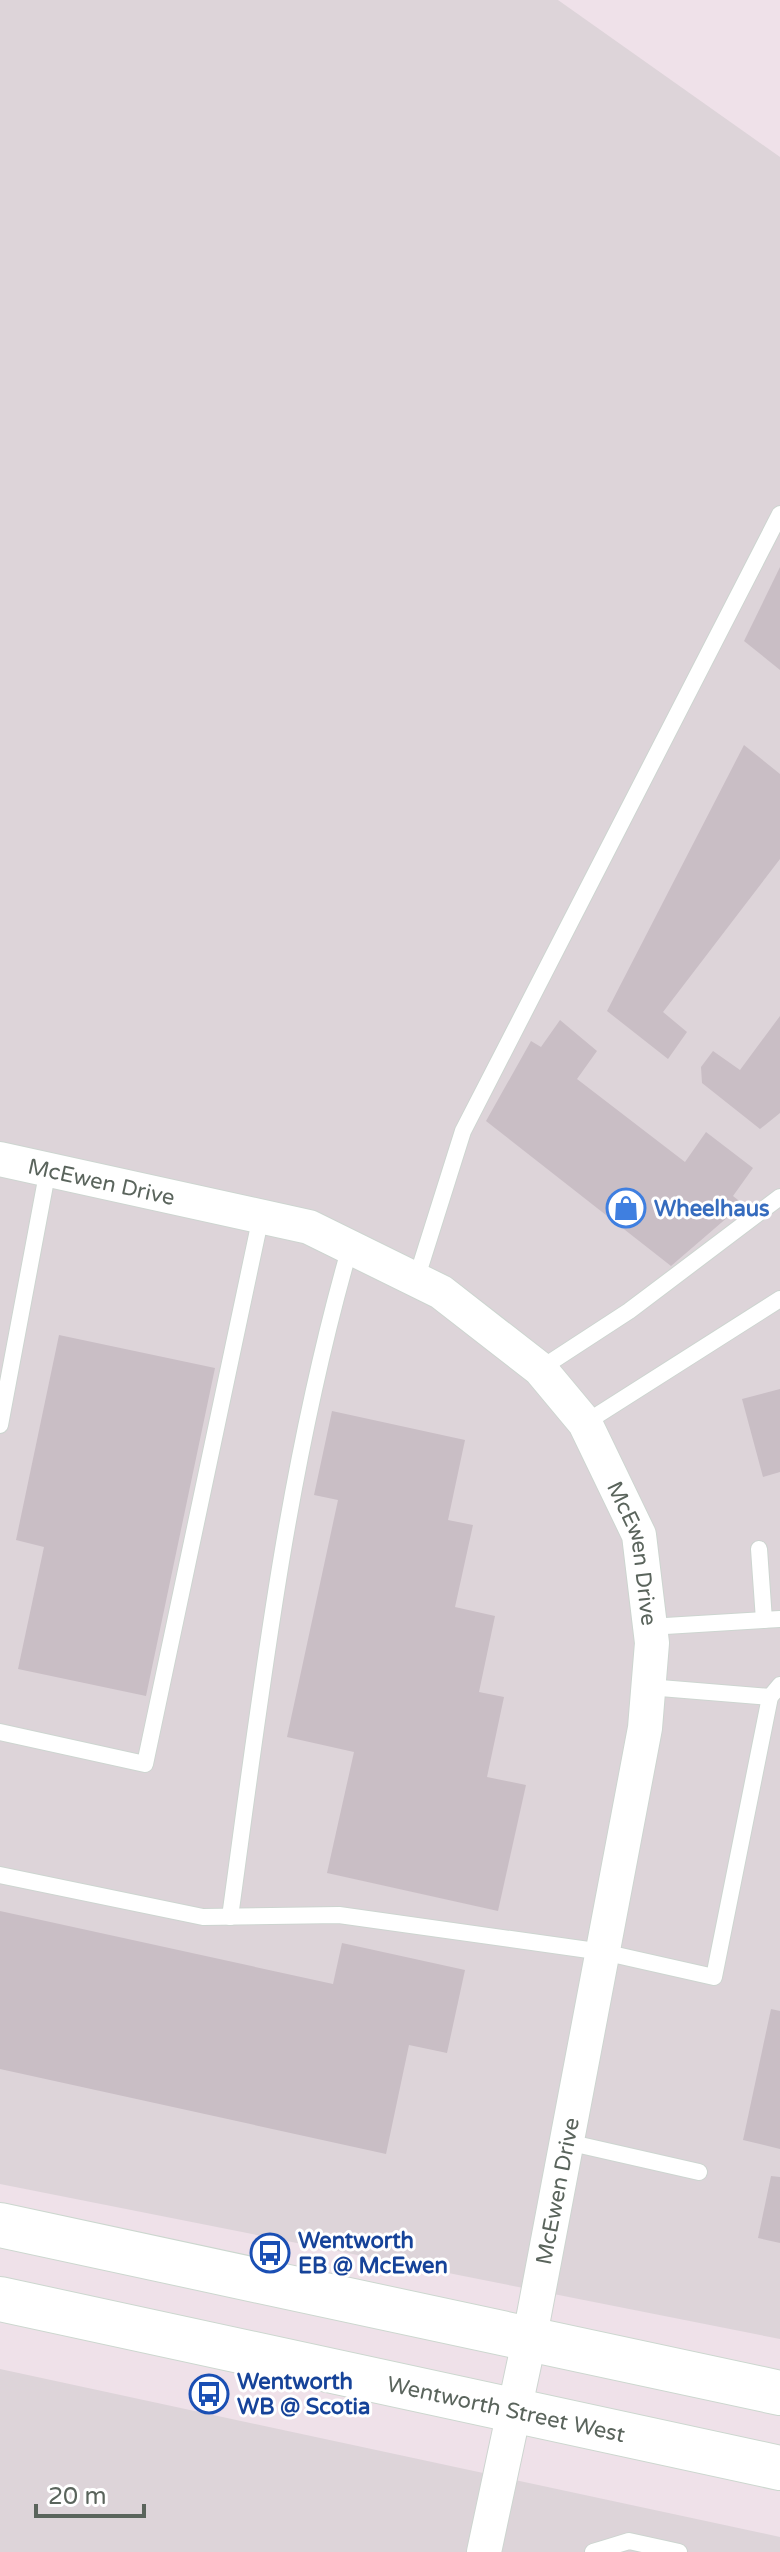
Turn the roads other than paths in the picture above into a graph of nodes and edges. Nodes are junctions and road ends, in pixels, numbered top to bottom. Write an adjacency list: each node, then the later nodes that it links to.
1 (780, 514): 7 (lane)
2 (0, 1159): 3 (street, McEwen Drive)
3 (48, 1169): 5 (street, McEwen Drive); 11 (lane)
4 (780, 1197): 9 (lane)
5 (261, 1216): 6 (street, McEwen Drive); 17 (lane)
6 (350, 1247): 7 (street, McEwen Drive); 19 (lane)
7 (416, 1280): 9 (street, McEwen Drive)
8 (780, 1299): 10 (lane)
9 (540, 1369): 10 (street, McEwen Drive)
10 (585, 1423): 14 (street, McEwen Drive)
11 (0, 1425)
12 (759, 1549): 13 (lane)
13 (772, 1620): 14 (lane)
14 (649, 1627): 15 (street, McEwen Drive)
15 (648, 1687): 16 (lane); 20 (street, McEwen Drive)
16 (775, 1691): 20 (lane)
17 (0, 1732)
18 (0, 1875): 19 (lane)
19 (230, 1917): 20 (lane)
20 (603, 1952): 21 (street, McEwen Drive)
21 (567, 2142): 22 (lane); 25 (street, McEwen Drive)
22 (699, 2172)
23 (0, 2225): 25 (main road)
24 (0, 2299): 27 (main road, Wentworth Street West)
25 (529, 2341): 26 (main road); 27 (street, McEwen Drive)
26 (780, 2393)
27 (515, 2410): 28 (main road, Wentworth Street West); 29 (street, McEwen Drive)
28 (780, 2468)
29 (484, 2552)
30 (593, 2552): 31 (lane)
31 (679, 2552)

